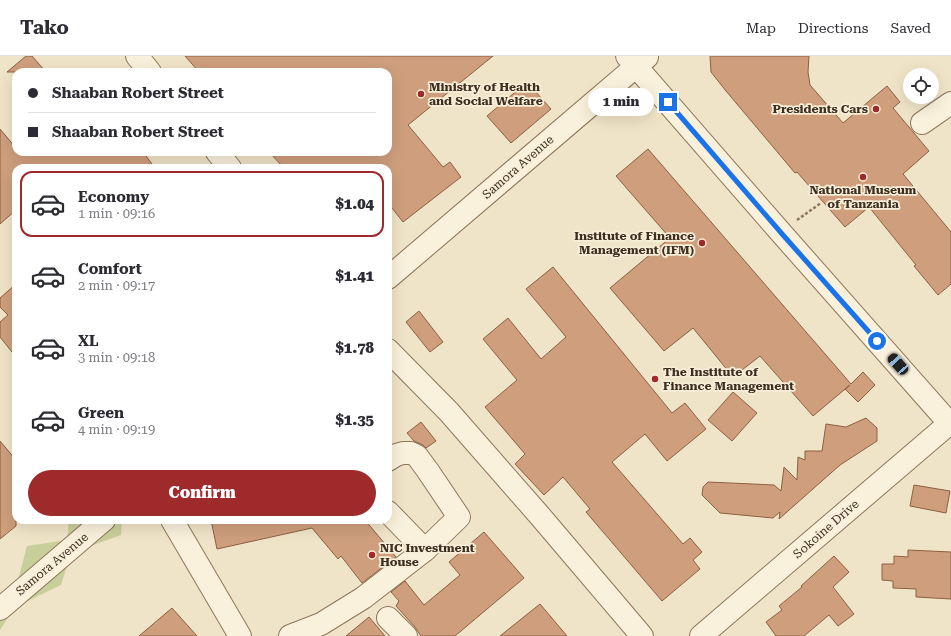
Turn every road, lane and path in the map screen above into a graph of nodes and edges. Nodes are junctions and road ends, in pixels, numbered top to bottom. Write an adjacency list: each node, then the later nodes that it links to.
1 (137, 56): 3 (street)
2 (637, 59): 9 (street); 10 (street, Samora Avenue)
3 (147, 68)
4 (951, 103): 5 (street)
5 (922, 123)
6 (220, 156): 7 (street)
7 (227, 164)
8 (821, 203): 9 (path)
9 (783, 235): 12 (street)
10 (392, 274)
11 (392, 354): 23 (street)
12 (951, 423): 24 (street, Sokoine Drive)
13 (392, 458): 17 (street)
14 (392, 516): 17 (street)
15 (99, 524): 18 (street, Samora Avenue)
16 (174, 524): 20 (street)
17 (425, 550): 21 (street)
18 (0, 609)
19 (388, 618): 22 (street)
20 (240, 636)
21 (290, 636)
22 (406, 636)
23 (642, 636)
24 (701, 636)

